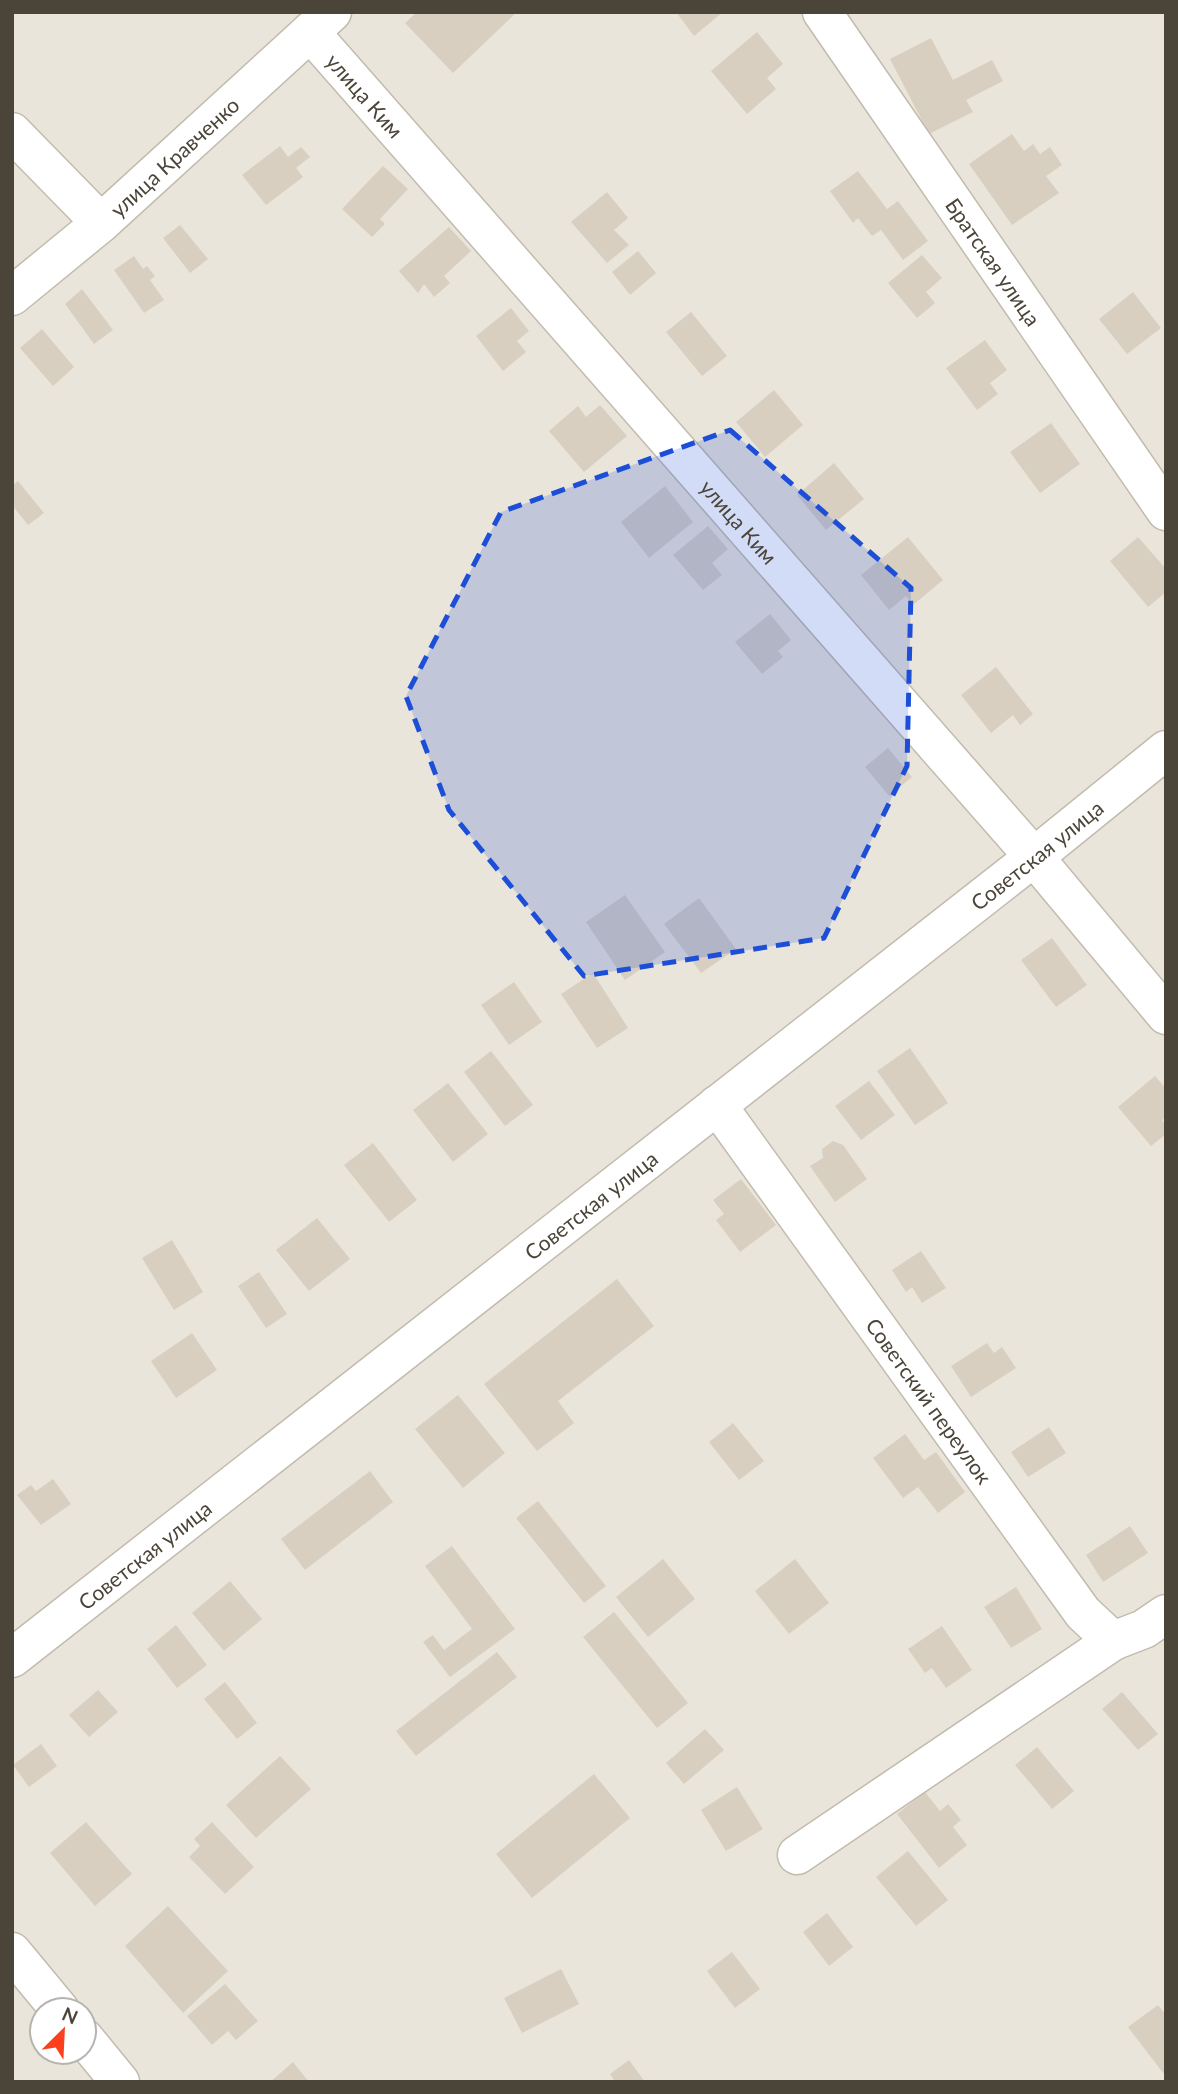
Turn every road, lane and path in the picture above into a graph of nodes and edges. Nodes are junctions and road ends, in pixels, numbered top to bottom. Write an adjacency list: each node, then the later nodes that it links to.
1 (822, 12): 6 (street, Братская улица)
2 (321, 22): 4 (street, улица Кравченко); 8 (street, улица Ким)
3 (12, 132): 4 (street)
4 (101, 223): 5 (street, улица Кравченко)
5 (12, 296)
6 (1166, 511)
7 (1166, 750): 8 (street, Советская улица)
8 (1034, 857): 9 (street, улица Ким); 10 (street, Советская улица)
9 (1166, 1015)
10 (717, 1105): 12 (street, Советский переулок); 13 (street, Советская улица)
11 (1166, 1614): 12 (street)
12 (1113, 1641): 14 (street)
13 (12, 1658)
14 (797, 1855)
15 (12, 1952): 16 (street)
16 (48, 1996)
17 (98, 2056): 18 (street)
18 (120, 2082)

